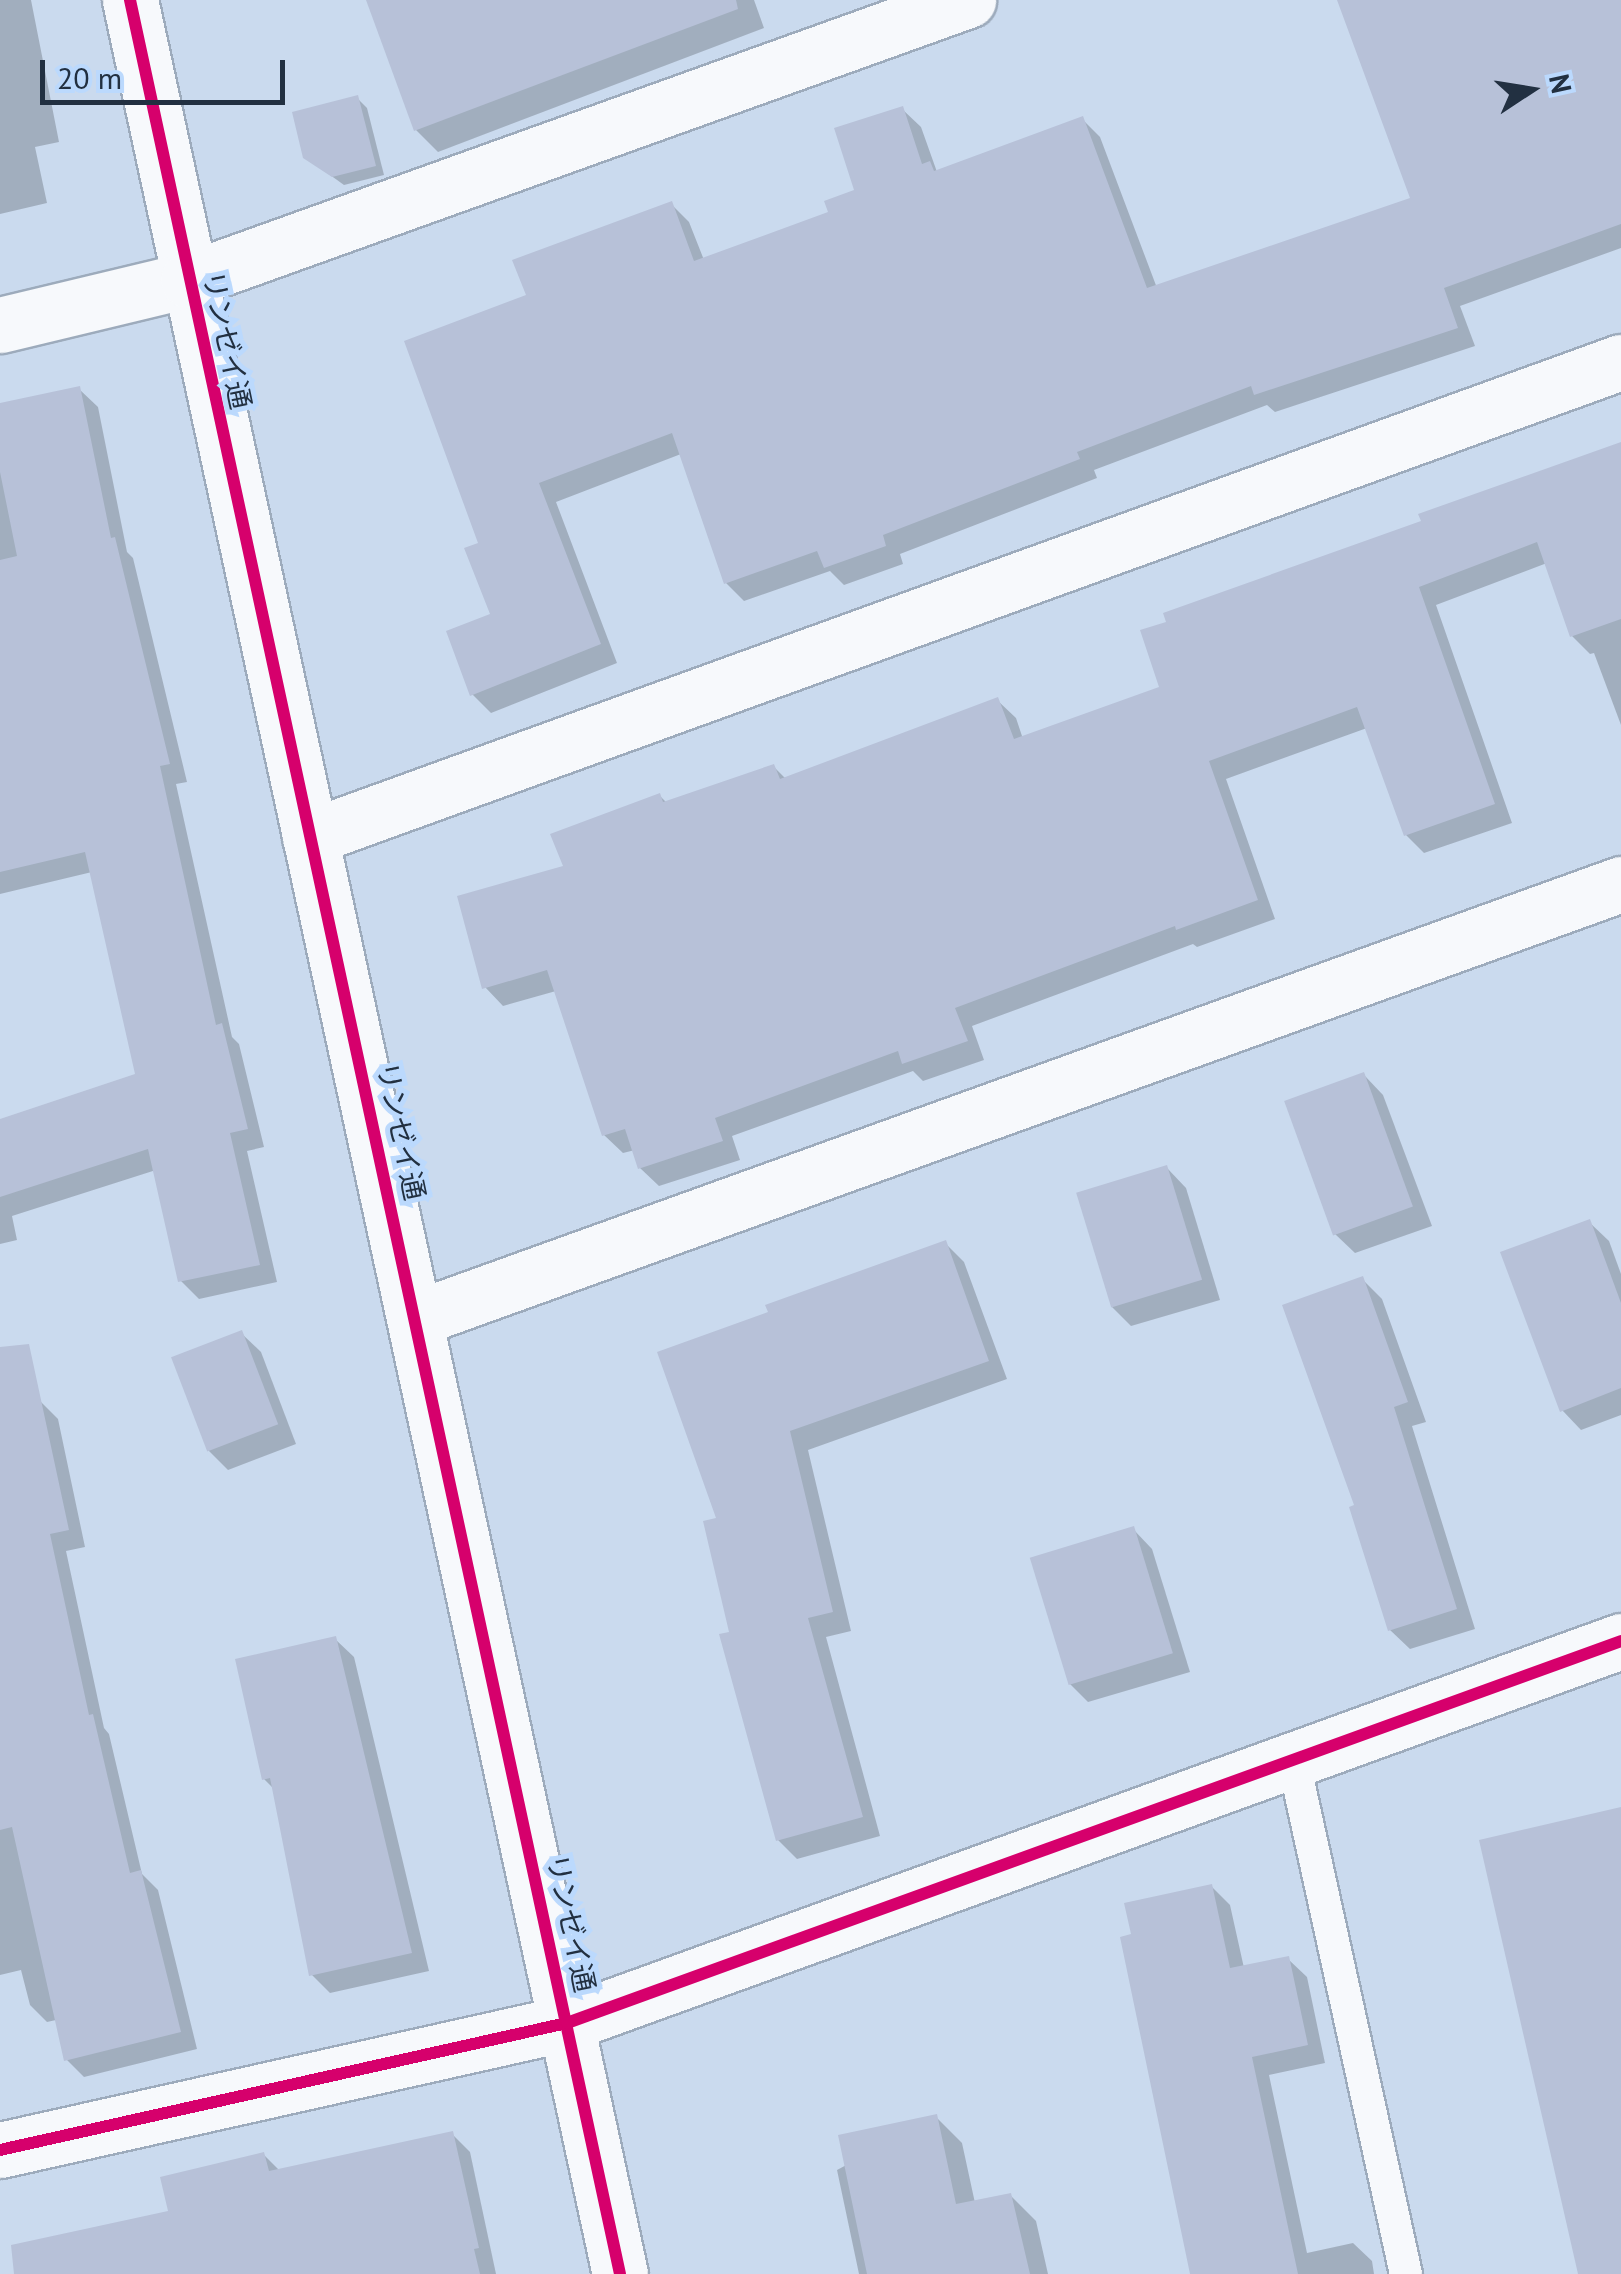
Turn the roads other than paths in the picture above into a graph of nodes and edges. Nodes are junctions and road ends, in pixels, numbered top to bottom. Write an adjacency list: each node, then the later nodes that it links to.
1 (130, 0): 3 (street, リンゼイ通)
2 (968, 0): 3 (street)
3 (188, 280): 4 (street); 6 (street, リンゼイ通)
4 (0, 325)
5 (1621, 362): 6 (street)
6 (310, 837): 8 (street, リンゼイ通)
7 (1621, 884): 8 (street)
8 (417, 1318): 11 (street, リンゼイ通)
9 (1621, 1642): 10 (street)
10 (1294, 1763): 11 (street); 14 (lane)
11 (567, 2023): 12 (street); 13 (street, リンゼイ通)
12 (0, 2150)
13 (620, 2274)
14 (1406, 2274)

